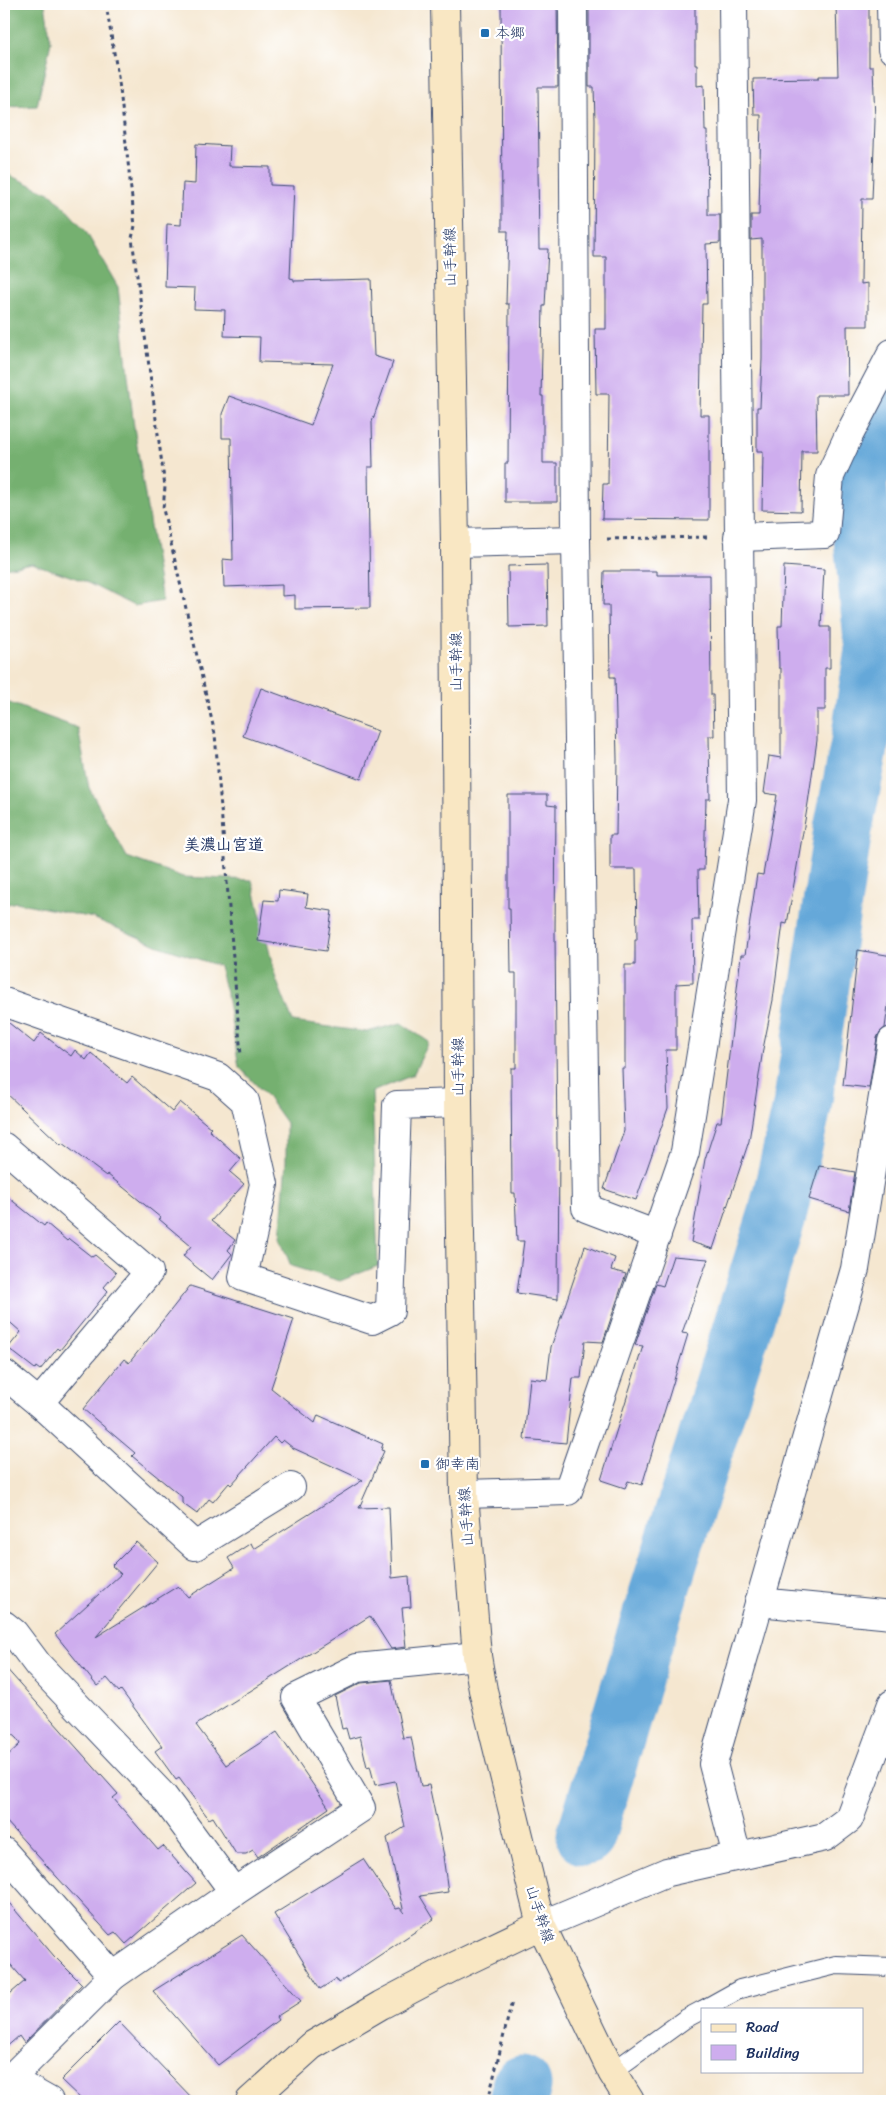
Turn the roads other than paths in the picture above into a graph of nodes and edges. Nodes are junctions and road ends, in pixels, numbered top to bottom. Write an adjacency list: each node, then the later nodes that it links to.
1 (445, 4): 9 (main road, 山手幹線)
2 (573, 4): 8 (street)
3 (733, 4): 7 (street)
4 (891, 4): 5 (street)
5 (892, 49)
6 (892, 353): 7 (street)
7 (738, 537): 15 (street)
8 (576, 540): 9 (street); 15 (street)
9 (456, 543): 12 (main road, 山手幹線)
10 (4, 1002): 12 (street)
11 (892, 1041): 14 (street)
12 (458, 1103): 19 (main road, 山手幹線)
13 (4, 1147): 17 (street)
14 (882, 1171): 20 (street)
15 (657, 1235): 19 (street)
16 (4, 1374): 17 (street)
17 (39, 1402): 18 (street)
18 (291, 1487)
19 (464, 1494): 23 (main road, 山手幹線)
20 (759, 1602): 21 (street); 26 (street)
21 (892, 1615)
22 (4, 1626): 27 (street)
23 (477, 1656): 27 (street); 28 (main road, 山手幹線)
24 (892, 1704): 26 (street)
25 (4, 1852): 30 (street)
26 (737, 1856): 28 (street)
27 (234, 1892): 30 (street)
28 (540, 1925): 33 (main road, 山手幹線); 35 (main road)
29 (892, 1968): 31 (lane)
30 (113, 1976): 34 (street)
31 (705, 2008)
32 (701, 2010): 33 (lane)
33 (612, 2072): 36 (main road, 山手幹線)
34 (49, 2101)
35 (250, 2101)
36 (630, 2101)

